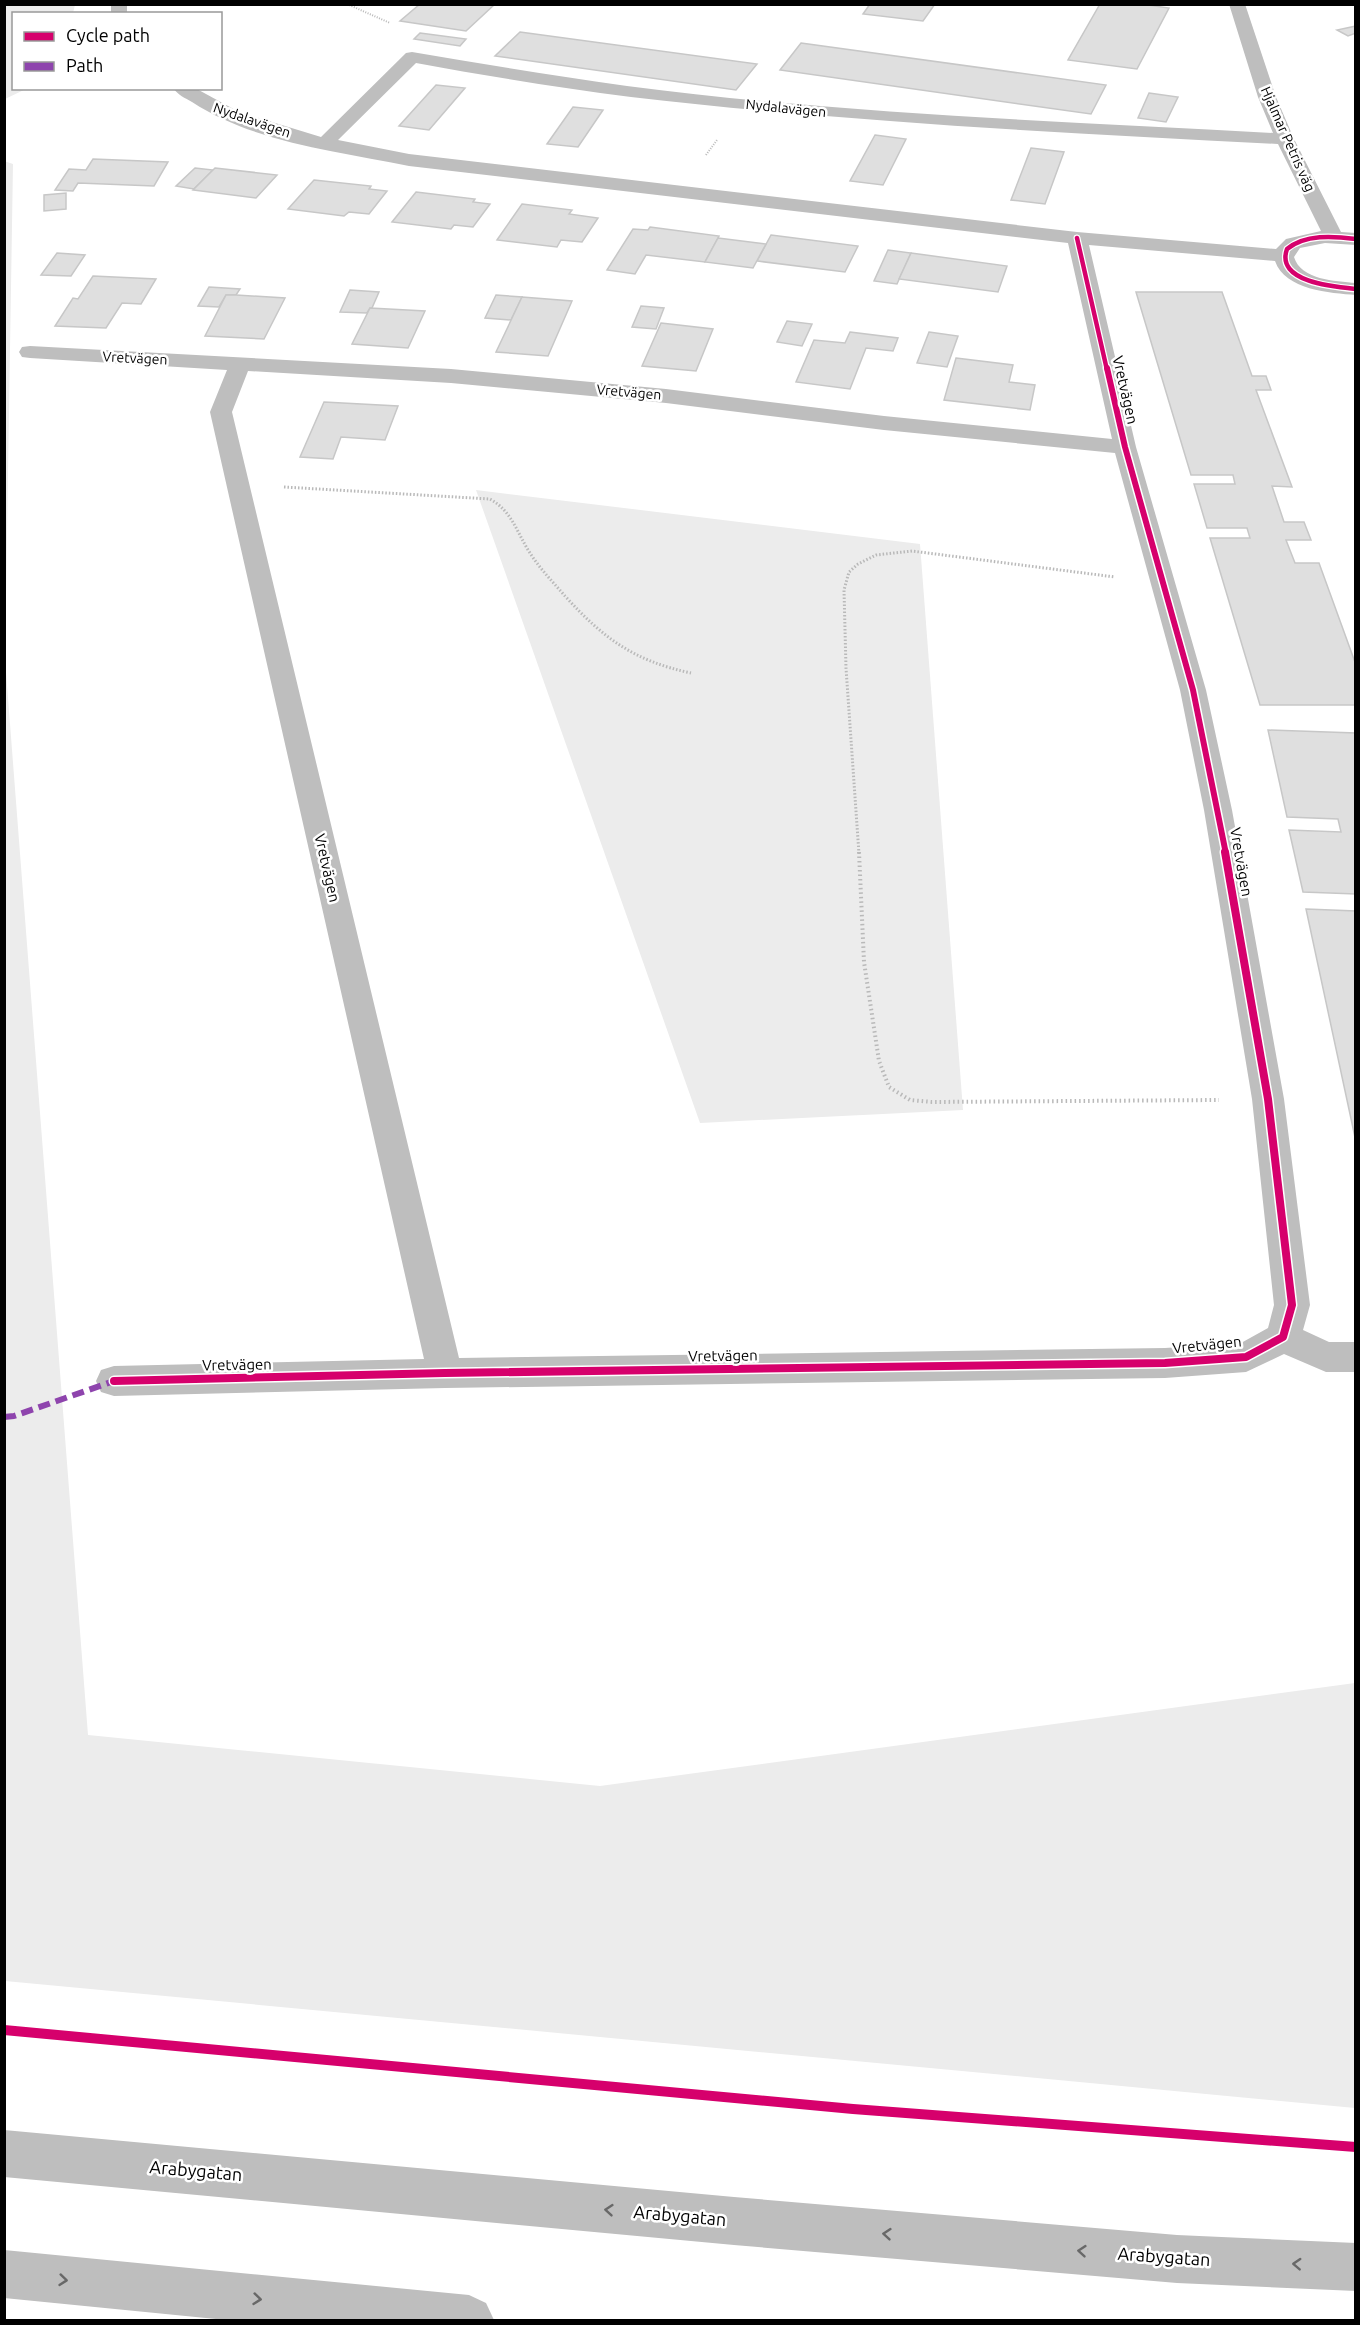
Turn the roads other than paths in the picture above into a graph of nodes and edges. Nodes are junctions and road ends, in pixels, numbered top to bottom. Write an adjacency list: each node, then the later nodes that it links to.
1 (1237, 4): 3 (street, Hjalmar Petris väg)
2 (185, 90): 4 (street, Nydalavägen)
3 (1285, 139): 4 (street, Nydalavägen); 5 (street, Hjalmar Petris väg)
4 (325, 143): 6 (street, Nydalavägen)
5 (1334, 237): 7 (street); 8 (street)
6 (1077, 238): 8 (street, Nydalavägen); 12 (street, Vretvägen)
7 (1356, 240)
8 (1284, 256): 9 (street)
9 (1355, 289)
10 (30, 352): 11 (street, Vretvägen)
11 (240, 364): 12 (street, Vretvägen); 15 (street, Vretvägen)
12 (1125, 447): 13 (street, Vretvägen)
13 (1283, 1337): 14 (street); 15 (street, Vretvägen)
14 (1356, 1357)
15 (445, 1374): 16 (street, Vretvägen)
16 (114, 1381)
17 (4, 2153): 18 (street, Arabygatan, one-way to 17)
18 (1356, 2267)
19 (4, 2274): 20 (street, one-way to 20)
20 (469, 2320)

